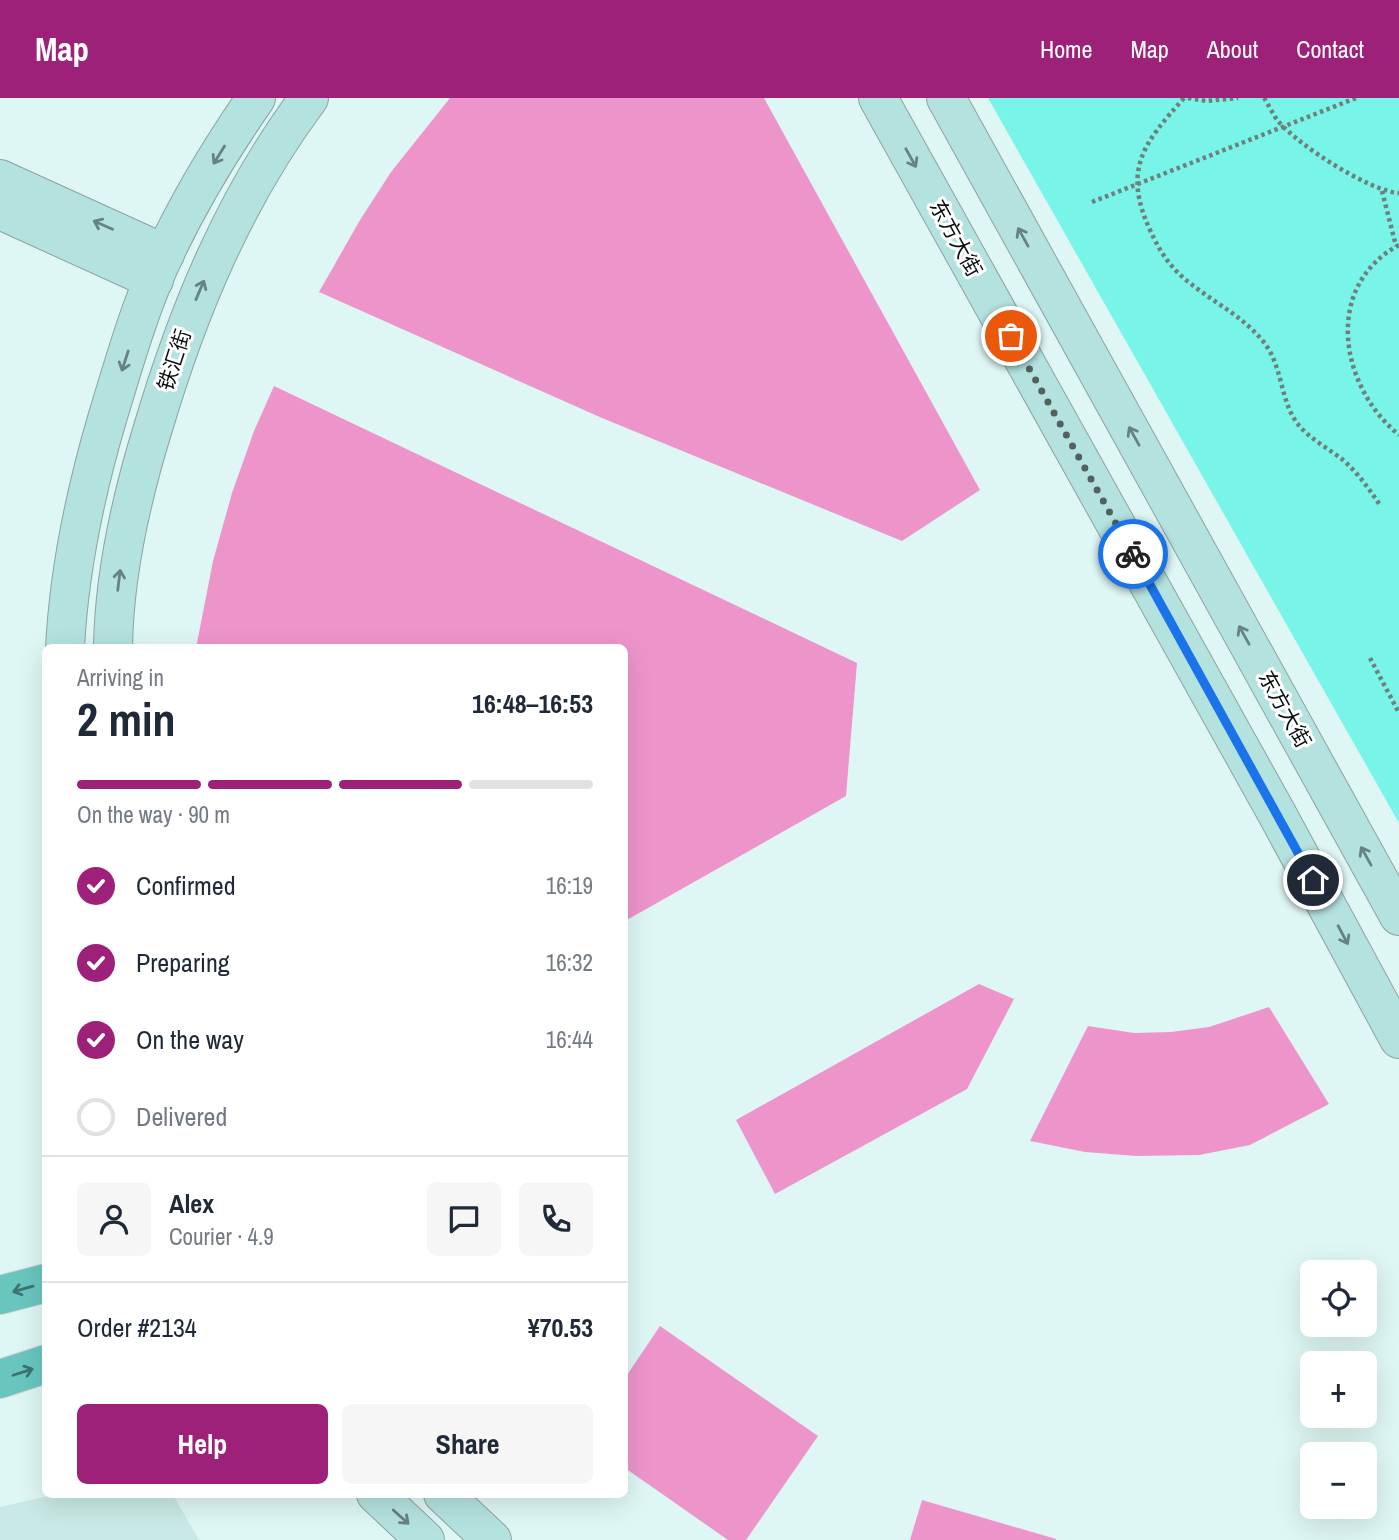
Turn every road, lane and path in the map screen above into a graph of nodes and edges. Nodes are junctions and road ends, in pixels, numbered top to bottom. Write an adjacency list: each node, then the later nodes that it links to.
1 (256, 98): 15 (main road, one-way to 15)
2 (309, 98): 19 (main road, 铁汇街, one-way to 2)
3 (878, 98): 23 (main road, 东方大街, one-way to 23)
4 (946, 98): 22 (main road, 东方大街, one-way to 4)
5 (1186, 98): 6 (path); 17 (path)
6 (1238, 98)
7 (1264, 98): 10 (path)
8 (1356, 98): 12 (path, bridge)
9 (0, 179): 15 (main road, one-way to 9)
10 (1382, 191): 11 (path); 14 (path)
11 (1399, 193)
12 (1091, 202)
13 (0, 210): 15 (main road)
14 (1397, 246): 16 (path)
15 (159, 267): 18 (main road, one-way to 18)
16 (1399, 435)
17 (1380, 505)
18 (65, 644)
19 (113, 644)
20 (1370, 658): 21 (path)
21 (1399, 713)
22 (1399, 916)
23 (1399, 1039)
24 (42, 1284): 25 (main road, one-way to 25)
25 (0, 1296)
26 (42, 1365): 27 (main road, one-way to 26)
27 (0, 1379)
28 (380, 1498): 30 (main road, one-way to 30)
29 (447, 1498): 31 (main road)
30 (425, 1540)
31 (492, 1540)

